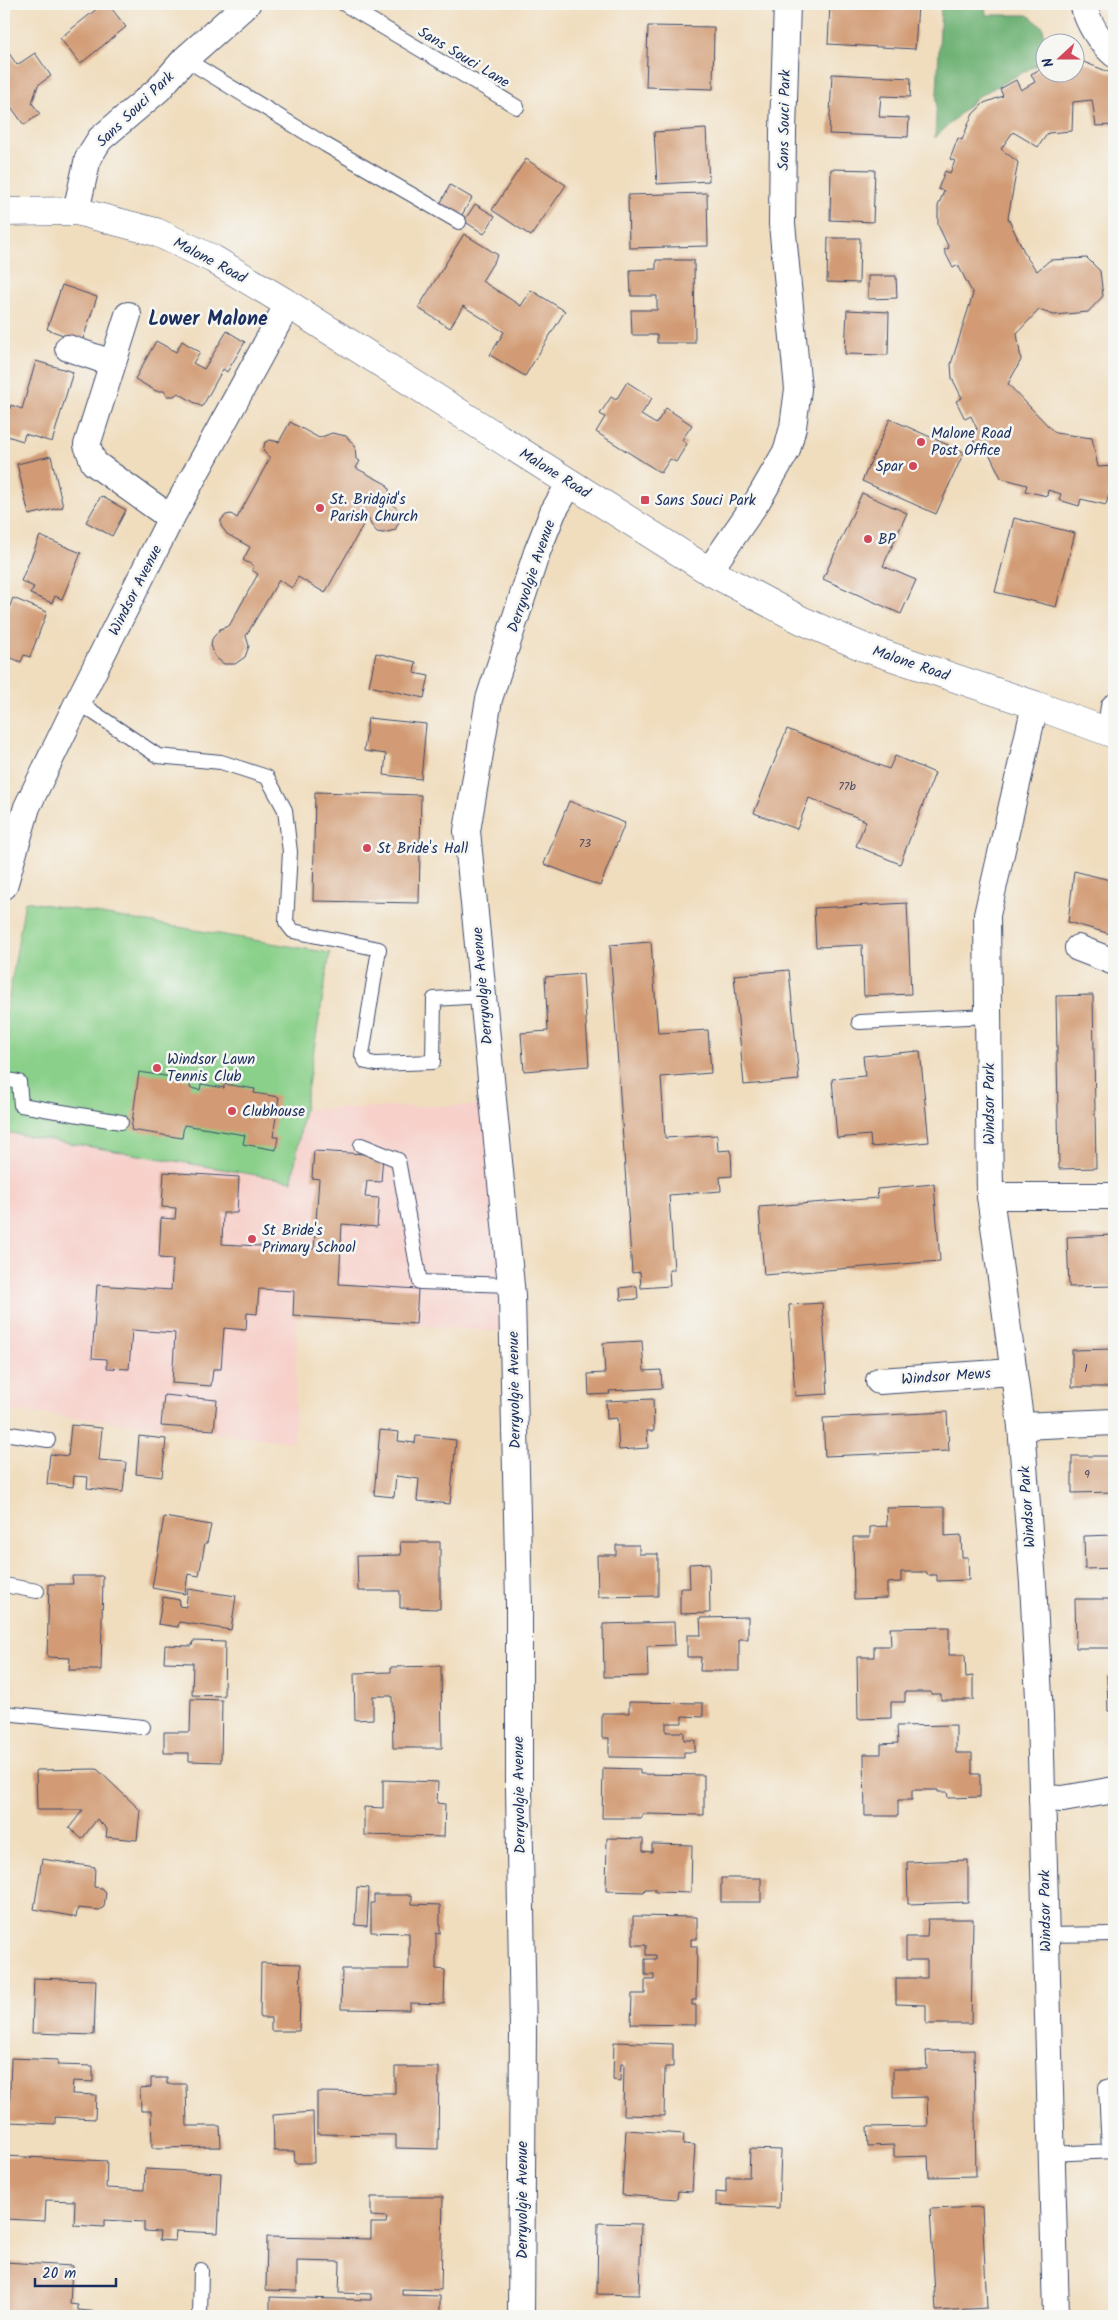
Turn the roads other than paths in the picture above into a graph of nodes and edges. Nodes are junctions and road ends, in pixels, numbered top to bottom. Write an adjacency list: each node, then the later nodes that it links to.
1 (247, 4): 6 (street, Sans Souci Park)
2 (344, 4): 7 (lane, Sans Souci Lane)
3 (787, 4): 17 (street, Sans Souci Park)
4 (1083, 4): 5 (street)
5 (1114, 54)
6 (185, 59): 8 (street, Sans Souci Park); 10 (lane)
7 (517, 107)
8 (76, 211): 9 (main road, Malone Road); 11 (main road, Malone Road)
9 (4, 212)
10 (459, 222)
11 (288, 304): 15 (main road, Malone Road); 16 (street, Windsor Avenue)
12 (128, 315): 14 (street)
13 (68, 348): 14 (street)
14 (112, 363): 16 (street)
15 (570, 482): 17 (main road, Malone Road); 24 (street, Derryvolgie Avenue)
16 (171, 518): 18 (street, Windsor Avenue)
17 (709, 571): 19 (main road, Malone Road)
18 (78, 702): 21 (street, Windsor Avenue); 24 (lane)
19 (1035, 705): 20 (main road, Malone Road); 25 (street, Windsor Park)
20 (1113, 725)
21 (4, 886)
22 (1078, 948): 23 (street)
23 (1114, 962)
24 (483, 996): 32 (street, Derryvolgie Avenue)
25 (989, 1016): 26 (lane); 30 (street, Windsor Park)
26 (859, 1022)
27 (4, 1079): 28 (lane)
28 (121, 1122)
29 (360, 1145): 32 (lane)
30 (990, 1196): 31 (street); 33 (street, Windsor Park)
31 (1114, 1196)
32 (511, 1285): 52 (street, Derryvolgie Avenue)
33 (1013, 1372): 34 (street, Windsor Mews); 36 (street, Windsor Park)
34 (879, 1381)
35 (1114, 1422): 36 (street)
36 (1021, 1426): 44 (street, Windsor Park)
37 (4, 1433): 38 (lane)
38 (48, 1440)
39 (4, 1585): 40 (lane)
40 (37, 1591)
41 (4, 1713): 42 (lane)
42 (143, 1727)
43 (1114, 1790): 44 (street)
44 (1042, 1798): 46 (street, Windsor Park)
45 (1114, 1934): 46 (lane)
46 (1045, 1935): 49 (street, Windsor Park)
47 (1106, 2087): 48 (lane)
48 (1112, 2151): 49 (lane)
49 (1050, 2154): 53 (street, Windsor Park)
50 (200, 2270): 51 (lane)
51 (200, 2316)
52 (521, 2316)
53 (1056, 2316)

